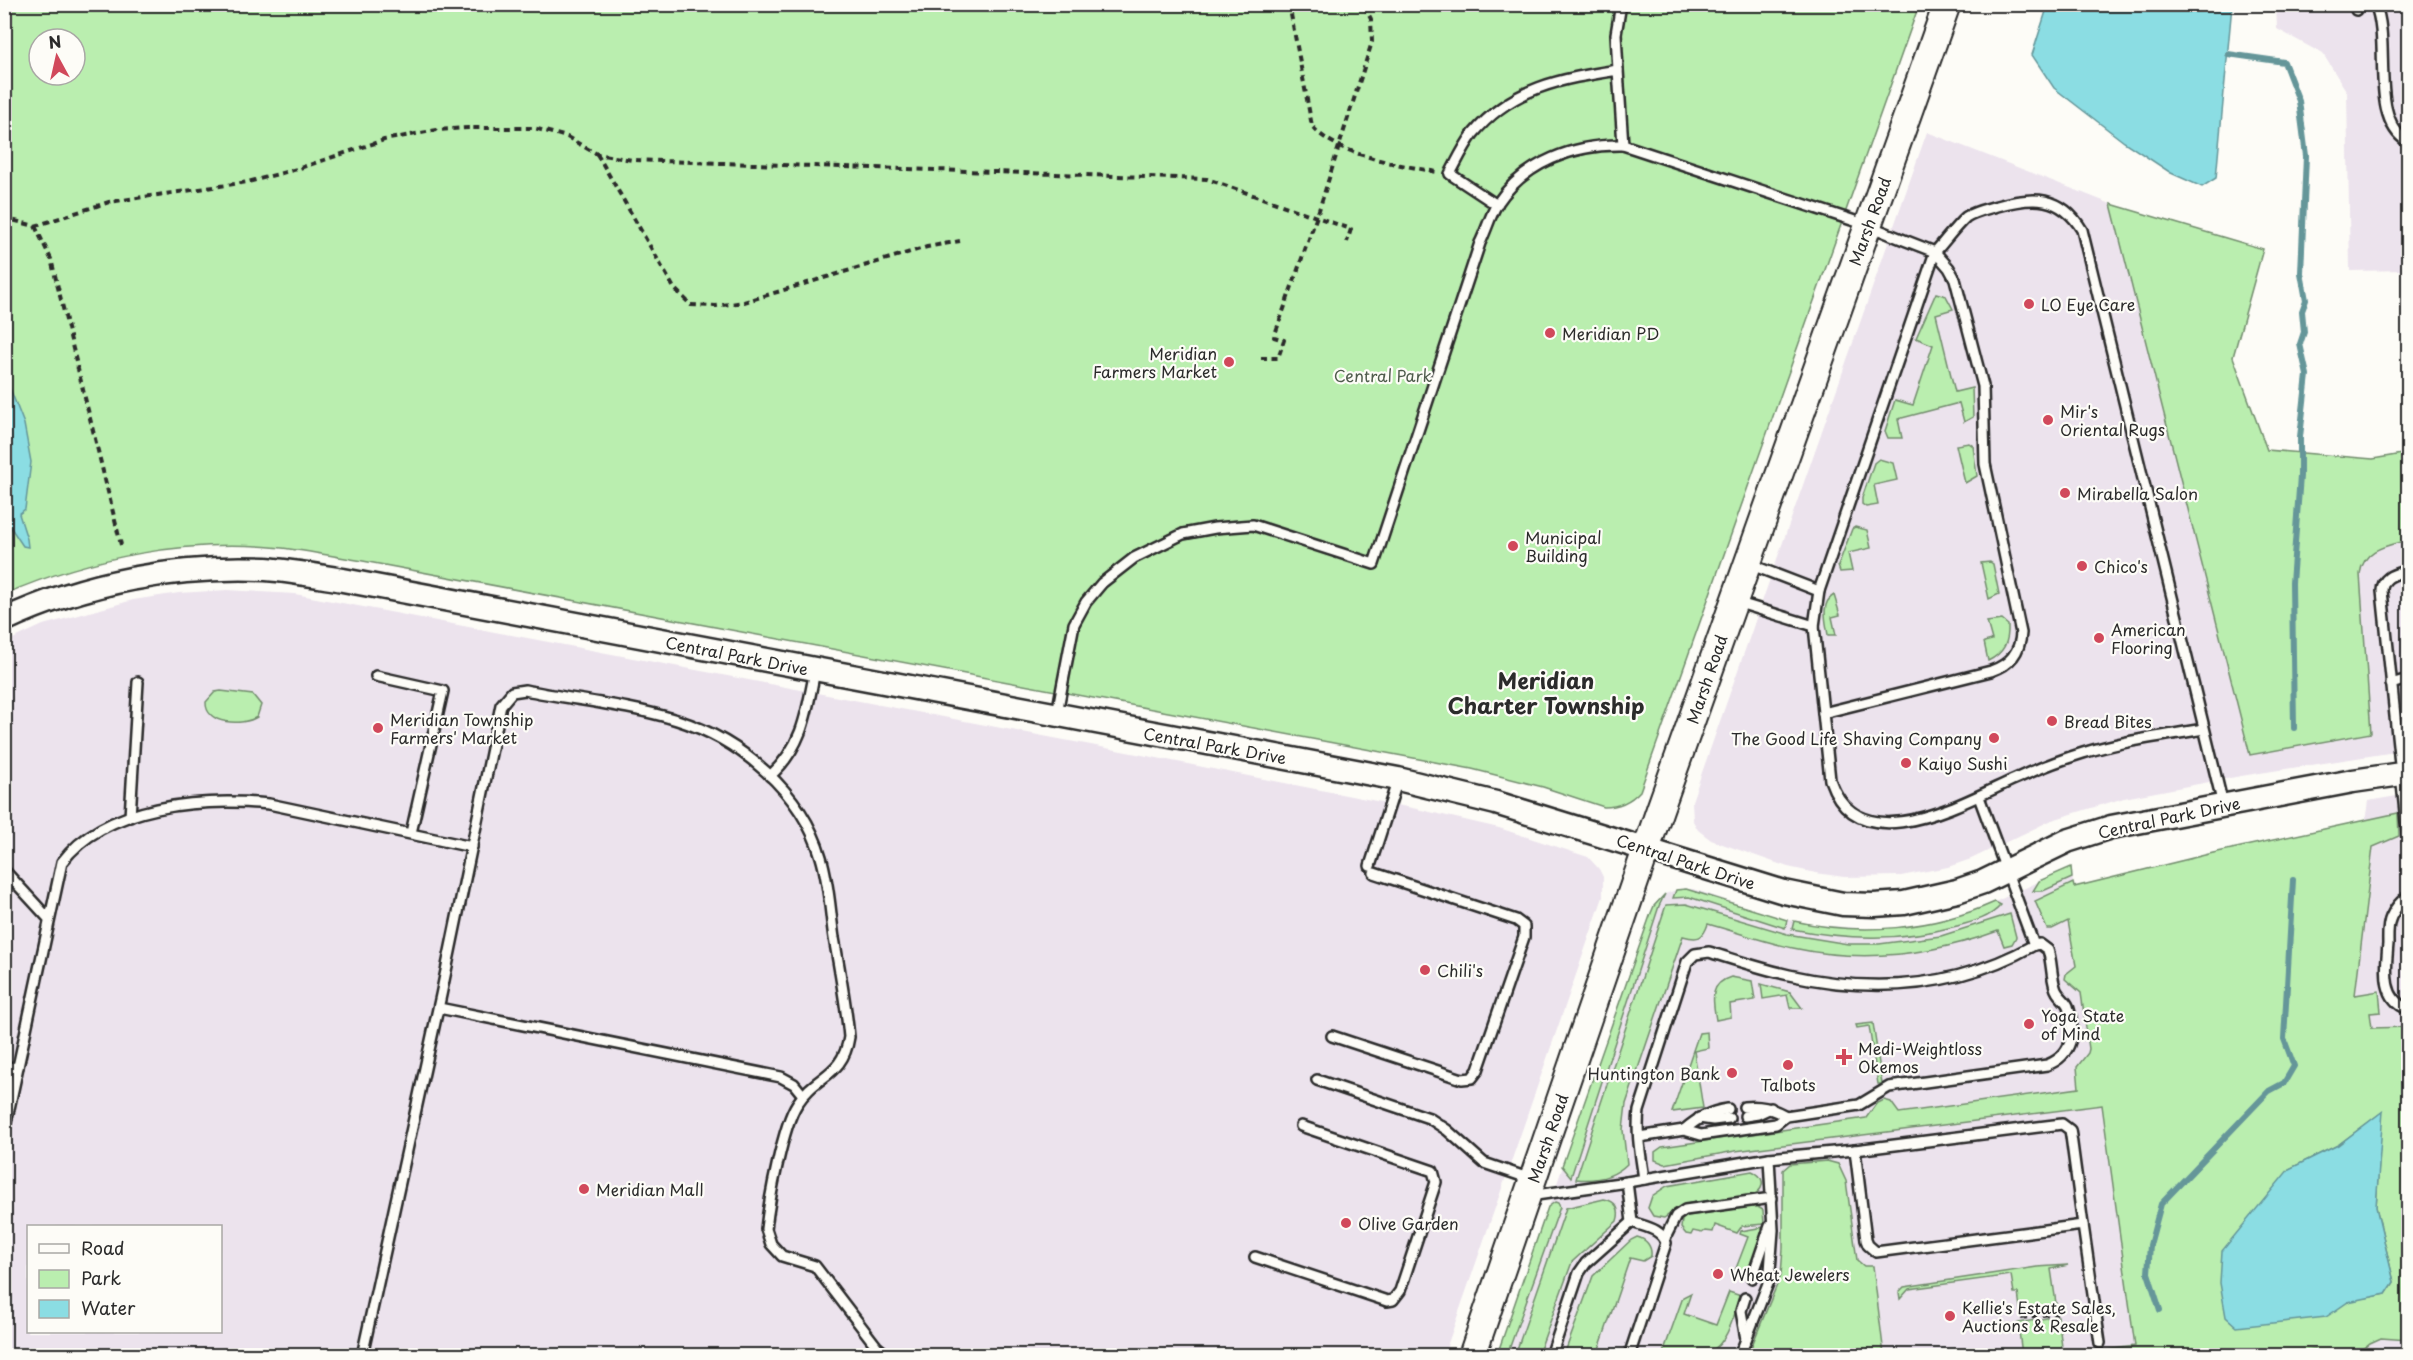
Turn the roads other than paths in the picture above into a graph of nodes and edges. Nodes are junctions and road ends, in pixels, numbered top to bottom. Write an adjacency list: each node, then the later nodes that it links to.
1 (1621, 4): 4 (lane)
2 (1947, 4): 8 (main road, Marsh Road)
3 (2375, 4): 5 (lane)
4 (1618, 70): 6 (lane); 7 (lane)
5 (2409, 142)
6 (1623, 145): 7 (lane); 8 (lane)
7 (1497, 205): 22 (lane)
8 (1867, 225): 9 (lane); 10 (main road, Marsh Road)
9 (1935, 252): 12 (lane); 21 (lane); 23 (lane)
10 (1747, 563): 12 (lane); 13 (main road, Marsh Road)
11 (2409, 570): 20 (lane)
12 (1819, 591): 15 (lane)
13 (1734, 601): 15 (lane); 33 (main road, Marsh Road)
14 (4, 620): 16 (street, Central Park Drive)
15 (1814, 626): 21 (lane)
16 (815, 670): 22 (street, Central Park Drive); 25 (lane)
17 (376, 676): 30 (lane)
18 (2409, 679): 20 (lane)
19 (138, 682): 29 (lane)
20 (2391, 684): 24 (lane)
21 (1823, 713): 27 (lane)
22 (1057, 716): 26 (street, Central Park Drive)
23 (2204, 729): 27 (lane); 28 (lane)
24 (2404, 773): 28 (street, Central Park Drive); 31 (lane)
25 (770, 776): 32 (lane); 45 (lane)
26 (1398, 779): 33 (street, Central Park Drive); 41 (lane)
27 (1979, 797): 35 (lane)
28 (2223, 805): 35 (street, Central Park Drive)
29 (130, 817): 30 (lane); 37 (lane)
30 (411, 833): 32 (lane)
31 (2409, 841)
32 (472, 847): 39 (lane)
33 (1647, 848): 35 (street, Central Park Drive); 57 (main road, Marsh Road)
34 (4, 870): 37 (lane)
35 (2008, 870): 38 (lane)
36 (2409, 896): 40 (lane)
37 (49, 919): 42 (lane)
38 (2034, 945): 48 (lane); 52 (lane)
39 (439, 1008): 45 (lane); 68 (lane)
40 (2409, 1009)
41 (1332, 1036)
42 (18, 1067): 43 (lane); 51 (lane)
43 (4, 1068)
44 (1317, 1080): 57 (lane)
45 (803, 1095): 69 (lane)
46 (1744, 1111): 48 (lane)
47 (1728, 1114): 50 (lane)
48 (1786, 1116): 50 (lane)
49 (1301, 1126): 63 (lane)
50 (1684, 1131): 52 (lane)
51 (4, 1132)
52 (1639, 1137): 55 (lane)
53 (1855, 1150): 54 (lane); 61 (lane); 61 (lane)
54 (1769, 1158): 55 (lane); 58 (lane)
55 (1644, 1179): 56 (lane)
56 (1627, 1182): 57 (lane); 60 (lane)
57 (1530, 1188): 70 (main road, Marsh Road)
58 (1772, 1198): 59 (lane); 62 (lane)
59 (1773, 1220): 64 (lane); 66 (lane)
60 (1632, 1222): 62 (lane); 71 (lane)
61 (2084, 1225): 67 (lane)
62 (1665, 1238): 72 (lane)
63 (1256, 1257)
64 (1752, 1278)
65 (1745, 1298): 66 (lane)
66 (1746, 1339): 73 (lane)
67 (2100, 1343)
68 (362, 1356)
69 (888, 1356)
70 (1472, 1356)
71 (1551, 1356)
72 (1629, 1356)
73 (1737, 1356)

